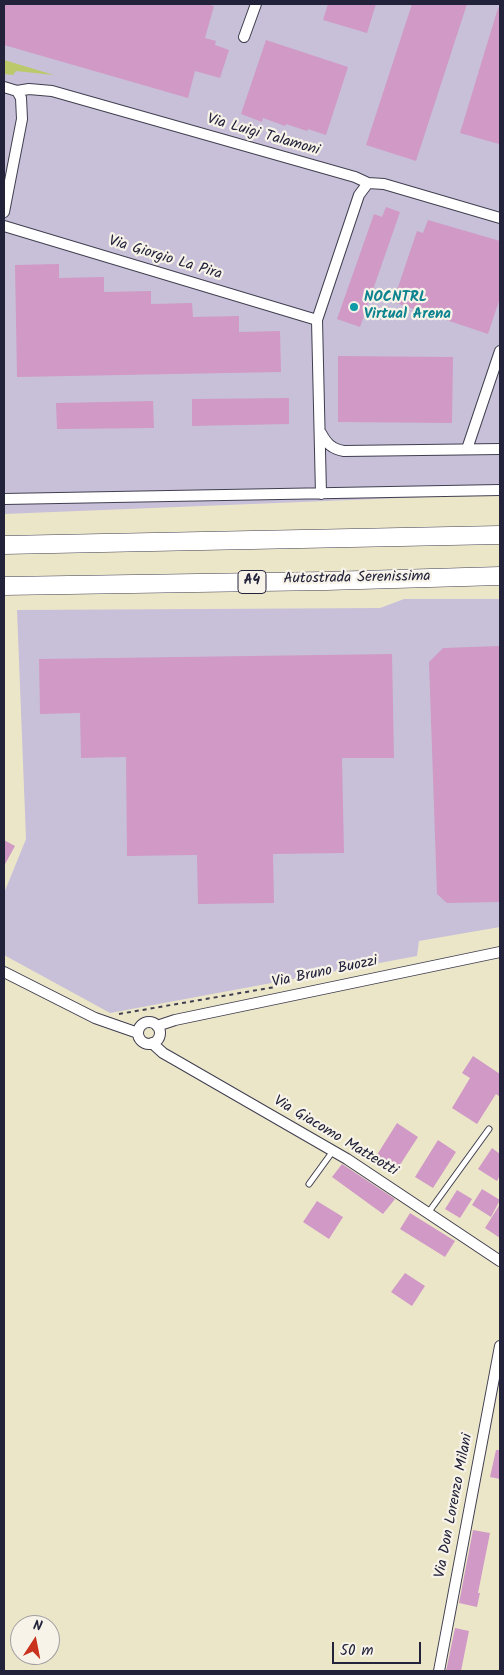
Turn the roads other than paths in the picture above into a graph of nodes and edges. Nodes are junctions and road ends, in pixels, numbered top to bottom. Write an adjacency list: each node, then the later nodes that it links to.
1 (256, 4): 2 (street)
2 (244, 37)
3 (4, 87): 4 (street, Via Luigi Talamoni)
4 (17, 90): 5 (street, Via Luigi Talamoni); 6 (street)
5 (368, 183): 7 (street, Via Luigi Talamoni); 9 (street)
6 (4, 212)
7 (500, 218)
8 (4, 226): 9 (street, Via Giorgio La Pira)
9 (318, 320): 11 (street)
10 (500, 351): 12 (street)
11 (320, 432): 12 (street); 15 (street)
12 (467, 449): 13 (street)
13 (500, 449)
14 (500, 490): 15 (street)
15 (321, 494): 16 (street)
16 (4, 499)
17 (500, 535): 18 (highway)
18 (4, 544)
19 (500, 576): 20 (highway, Autostrada Serenissima / A4)
20 (4, 586)
21 (500, 952): 23 (street, Via Bruno Buozzi)
22 (4, 972): 24 (street, Via Giacomo Matteotti)
23 (157, 1026): 24 (street); 25 (street)
24 (138, 1033): 25 (street, Via Giacomo Matteotti)
25 (152, 1043): 27 (street, Via Giacomo Matteotti)
26 (489, 1129): 29 (lane)
27 (334, 1151): 28 (lane); 29 (street, Via Giacomo Matteotti)
28 (309, 1184)
29 (428, 1213): 30 (street, Via Giacomo Matteotti)
30 (500, 1261)
31 (500, 1346): 32 (street, Via Don Lorenzo Milani)
32 (439, 1671)

